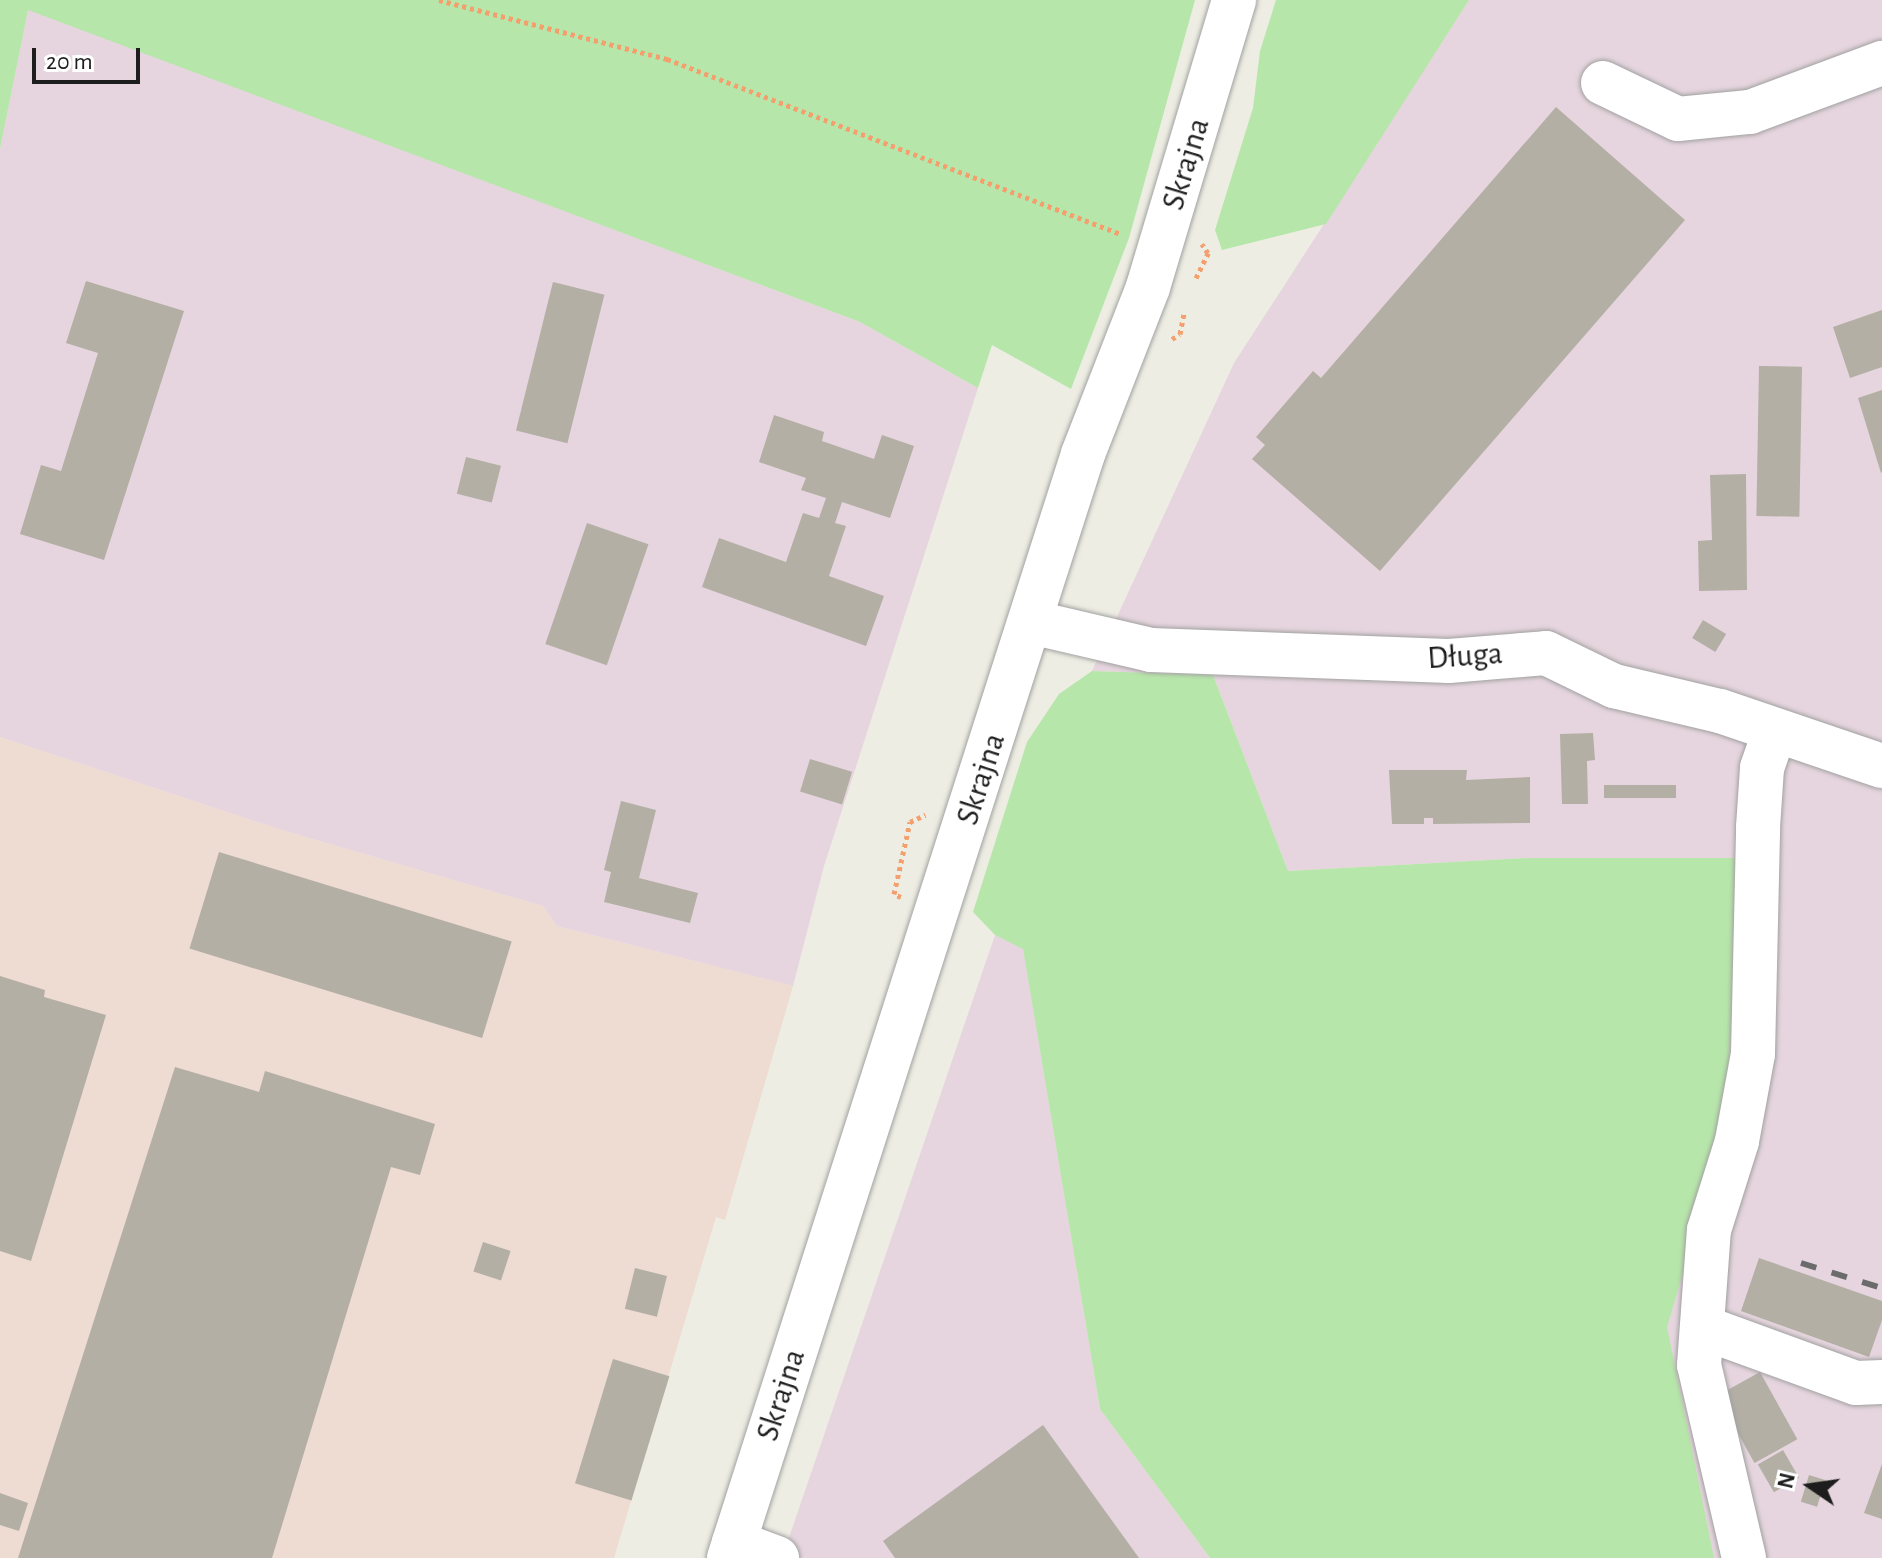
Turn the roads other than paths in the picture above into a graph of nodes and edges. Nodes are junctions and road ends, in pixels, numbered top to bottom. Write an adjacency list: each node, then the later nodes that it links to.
1 (1234, 0): 4 (street, Skrajna)
2 (1882, 63): 3 (street)
3 (1603, 83)
4 (1031, 622): 5 (street, Długa); 9 (street, Skrajna)
5 (1775, 730): 6 (street, Długa); 7 (street)
6 (1882, 766)
7 (1702, 1327): 8 (street); 11 (street)
8 (1882, 1382)
9 (731, 1550): 10 (street)
10 (777, 1558)
11 (1744, 1558)

